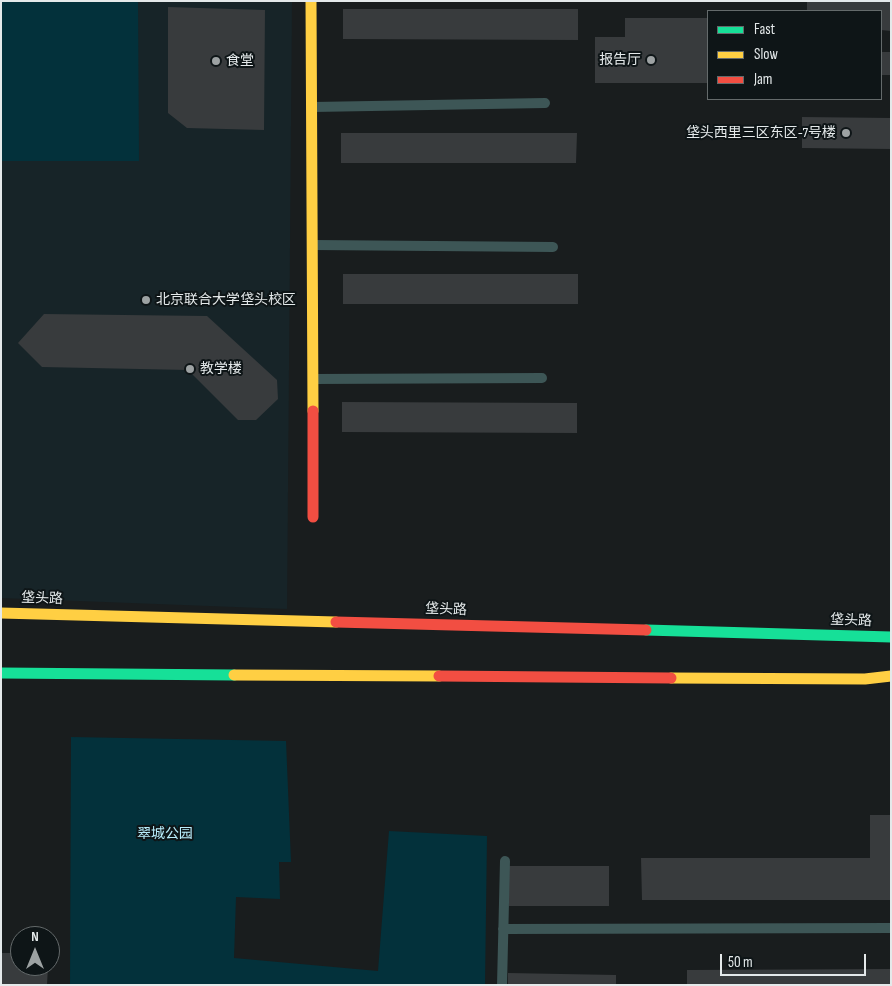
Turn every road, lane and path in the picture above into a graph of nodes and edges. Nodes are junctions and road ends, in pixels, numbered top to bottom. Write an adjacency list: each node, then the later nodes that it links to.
1 (311, 1): 3 (main road)
2 (545, 103): 3 (lane)
3 (312, 107): 4 (main road)
4 (312, 245): 5 (lane); 7 (main road)
5 (553, 247)
6 (542, 378): 7 (lane)
7 (312, 379): 8 (main road)
8 (313, 517)
9 (1, 613): 10 (main road, 垡头路)
10 (891, 637)
11 (1, 673): 12 (main road)
12 (891, 676)
13 (505, 861): 15 (lane)
14 (891, 928): 15 (lane)
15 (503, 929): 16 (lane)
16 (502, 985)

